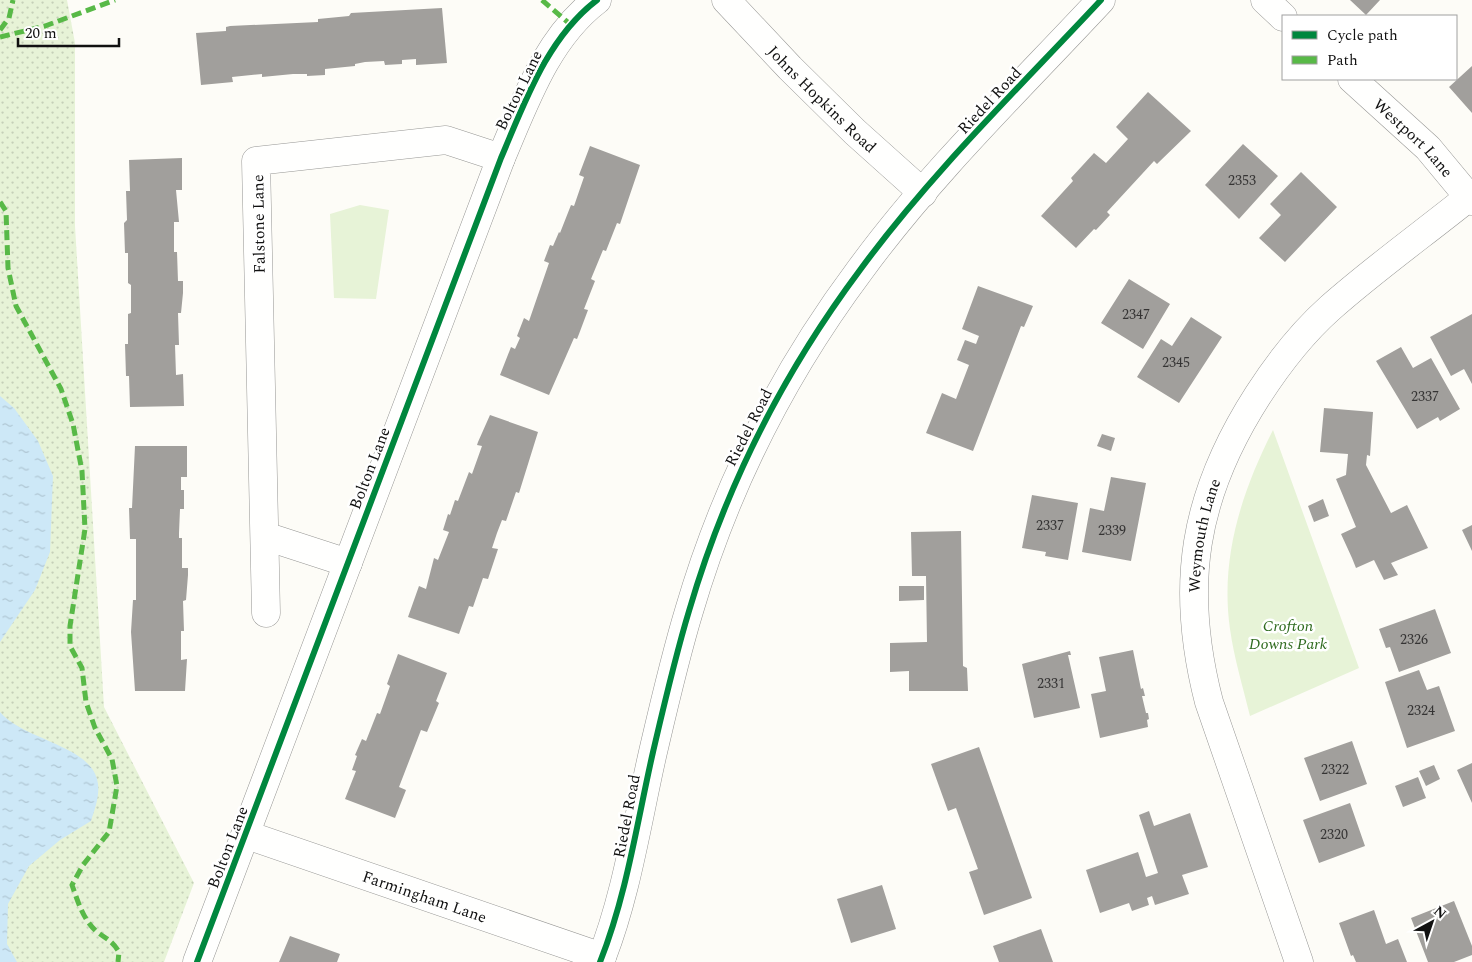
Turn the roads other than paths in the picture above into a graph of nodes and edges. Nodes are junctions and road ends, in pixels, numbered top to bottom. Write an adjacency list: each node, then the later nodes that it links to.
1 (597, 0): 7 (street, Bolton Lane)
2 (726, 0): 8 (street, Johns Hopkins Road)
3 (1101, 0): 8 (street, Riedel Road)
4 (1265, 0): 5 (street)
5 (1282, 16)
6 (1353, 80): 9 (street, Westport Lane)
7 (501, 158): 10 (street, Falstone Lane); 11 (street, Bolton Lane)
8 (923, 193): 14 (street, Riedel Road)
9 (1471, 199): 16 (street, Weymouth Lane)
10 (265, 536): 11 (street); 12 (street, Falstone Lane)
11 (348, 563): 13 (street, Bolton Lane)
12 (266, 613)
13 (246, 835): 14 (street, Farmingham Lane); 15 (street, Bolton Lane)
14 (606, 960)
15 (197, 962)
16 (1299, 962)

